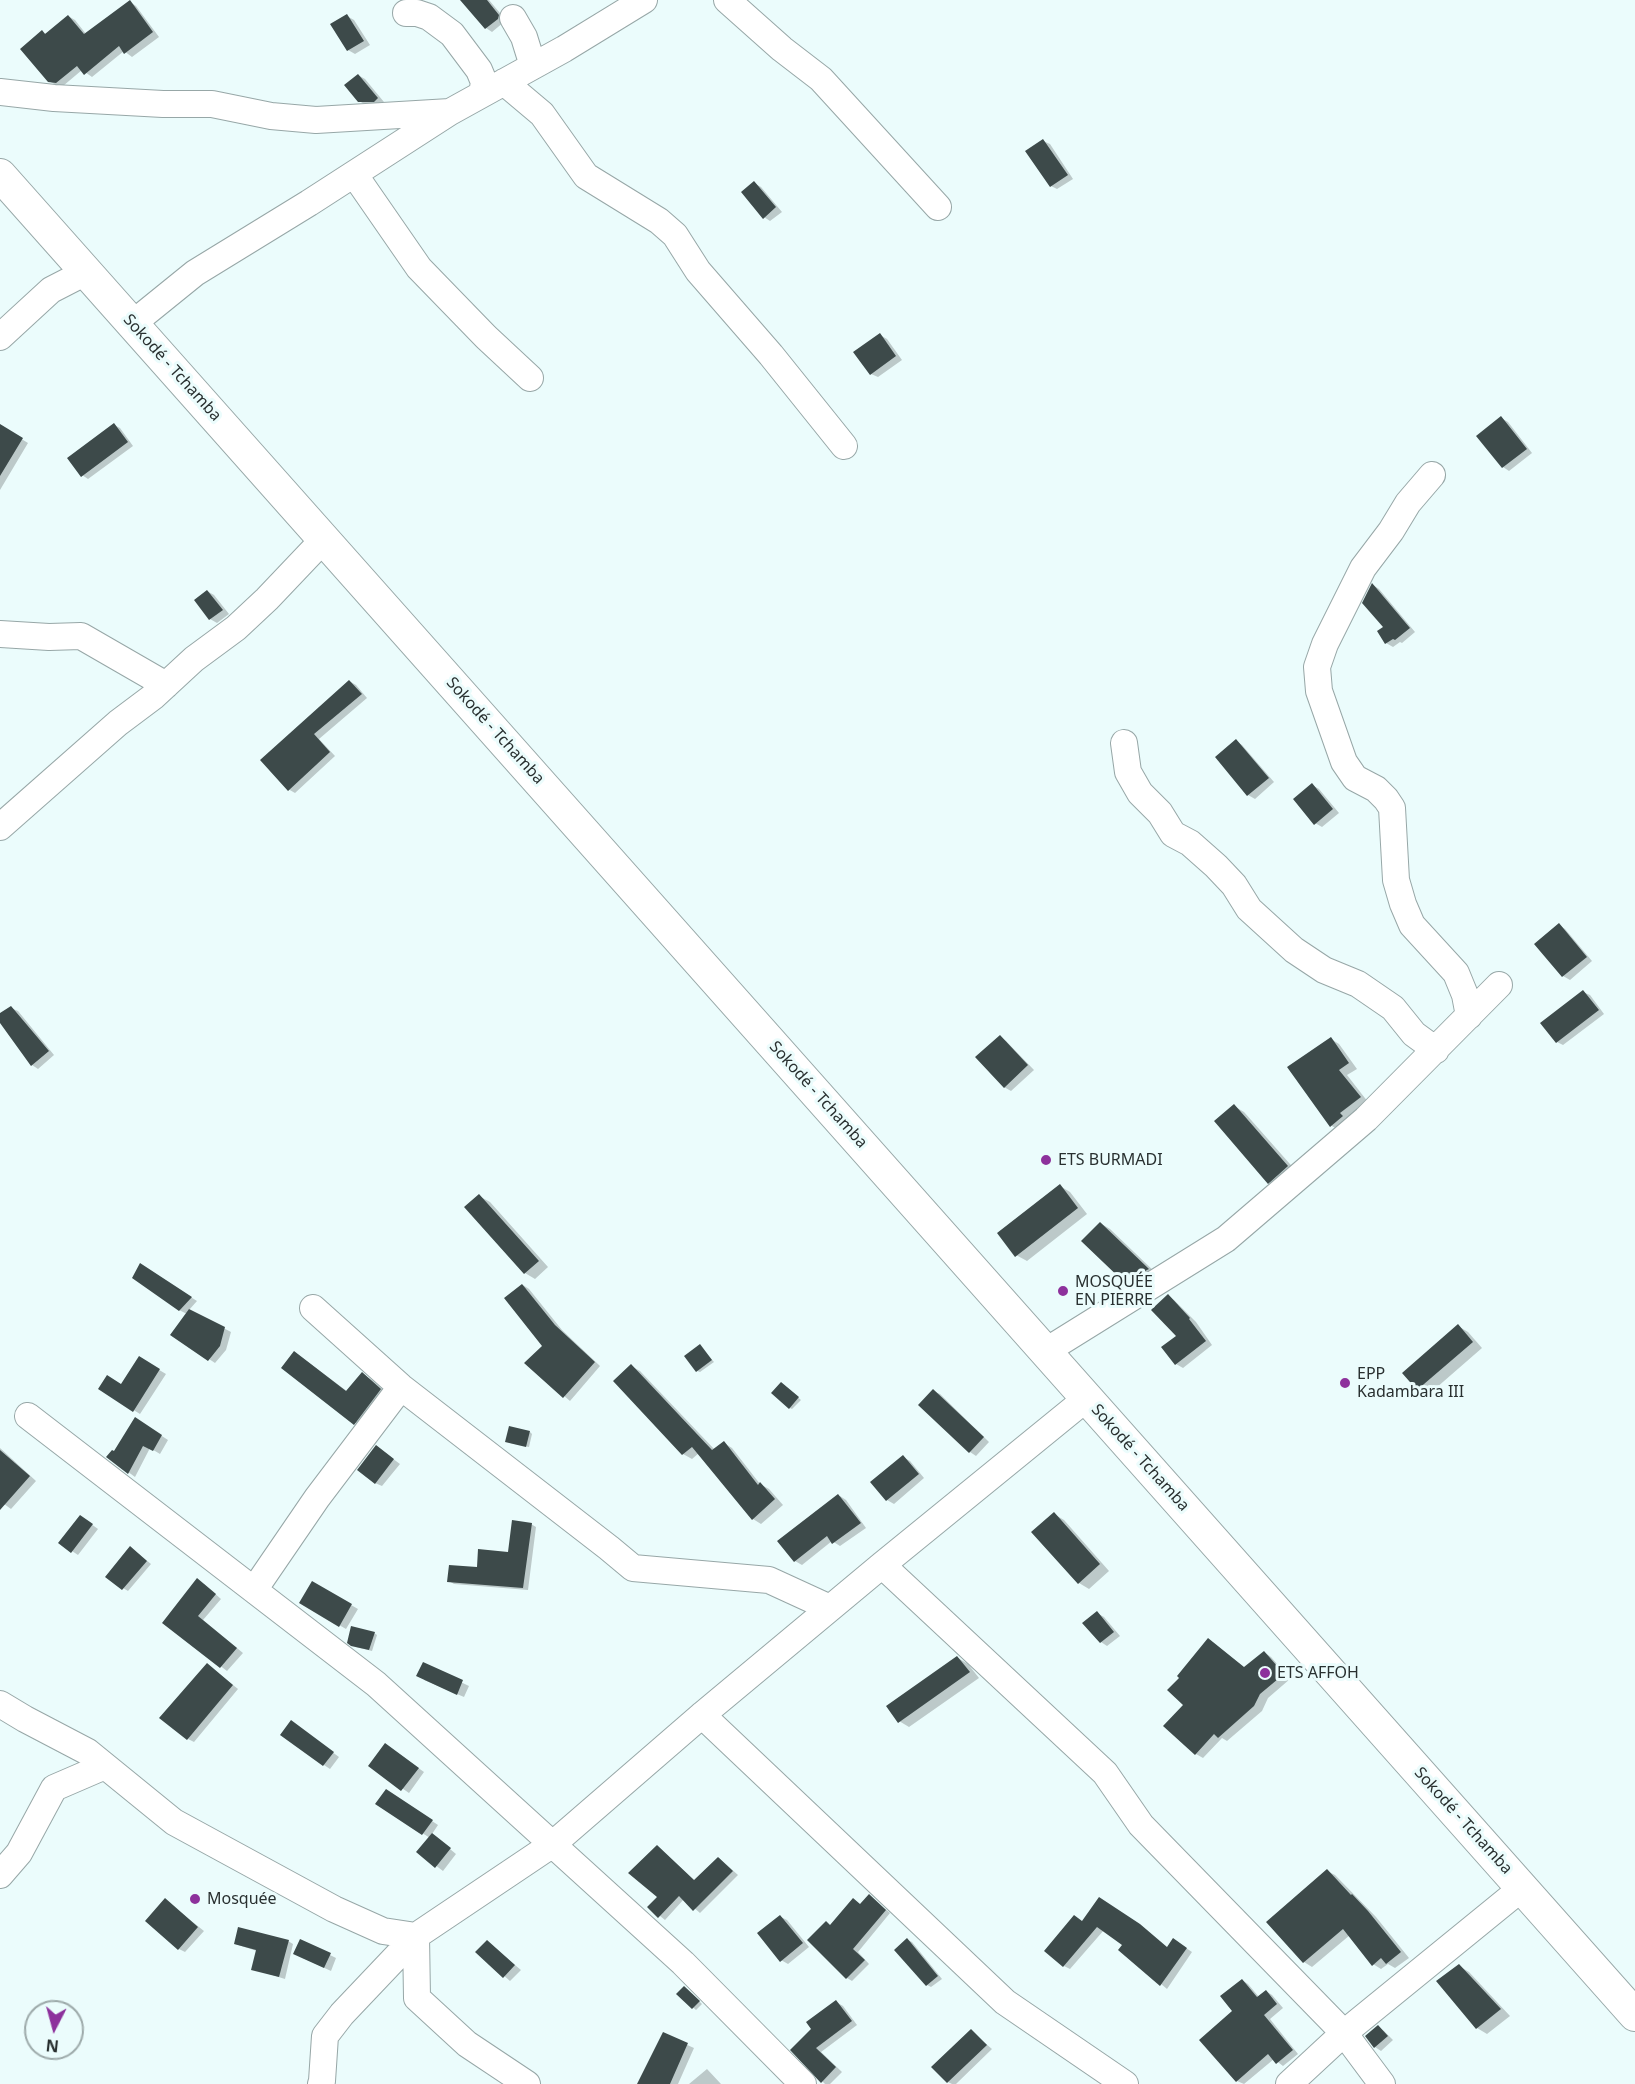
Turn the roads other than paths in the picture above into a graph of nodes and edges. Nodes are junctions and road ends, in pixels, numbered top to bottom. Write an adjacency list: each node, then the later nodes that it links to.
1 (644, 0): 5 (street)
2 (727, 0): 11 (street)
3 (406, 13): 6 (street)
4 (513, 18): 5 (street)
5 (533, 66): 6 (street)
6 (493, 88): 8 (street); 16 (street)
7 (0, 92): 8 (street)
8 (450, 112): 9 (street)
9 (354, 174): 13 (street); 15 (street)
10 (0, 175): 12 (main road, Sokodé - Tchamba)
11 (938, 207)
12 (86, 272): 13 (main road, Sokodé - Tchamba); 14 (street)
13 (132, 324): 18 (main road, Sokodé - Tchamba)
14 (0, 337)
15 (530, 378)
16 (844, 446)
17 (1432, 475): 24 (street)
18 (324, 539): 20 (street); 27 (main road, Sokodé - Tchamba)
19 (0, 634): 20 (street)
20 (166, 685): 22 (street)
21 (1124, 743): 25 (street)
22 (0, 827)
23 (1499, 985): 24 (street)
24 (1469, 1016): 25 (street)
25 (1436, 1050): 27 (street)
26 (313, 1308): 28 (street)
27 (1046, 1351): 29 (main road, Sokodé - Tchamba)
28 (402, 1387): 32 (street); 33 (street)
29 (1088, 1398): 31 (street); 39 (main road, Sokodé - Tchamba)
30 (28, 1416): 32 (street)
31 (882, 1565): 33 (street); 42 (street)
32 (254, 1590): 37 (street)
33 (830, 1608): 35 (street)
34 (0, 1704): 36 (street)
35 (702, 1715): 37 (street); 46 (street)
36 (105, 1766): 38 (street); 40 (street)
37 (553, 1844): 40 (street); 45 (street)
38 (0, 1875)
39 (1522, 1888): 41 (main road, Sokodé - Tchamba); 42 (street)
40 (416, 1936): 43 (street); 44 (street)
41 (1635, 2015)
42 (1344, 2033): 47 (street); 48 (street)
43 (321, 2084)
44 (527, 2084)
45 (803, 2084)
46 (1125, 2084)
47 (1289, 2084)
48 (1382, 2084)

